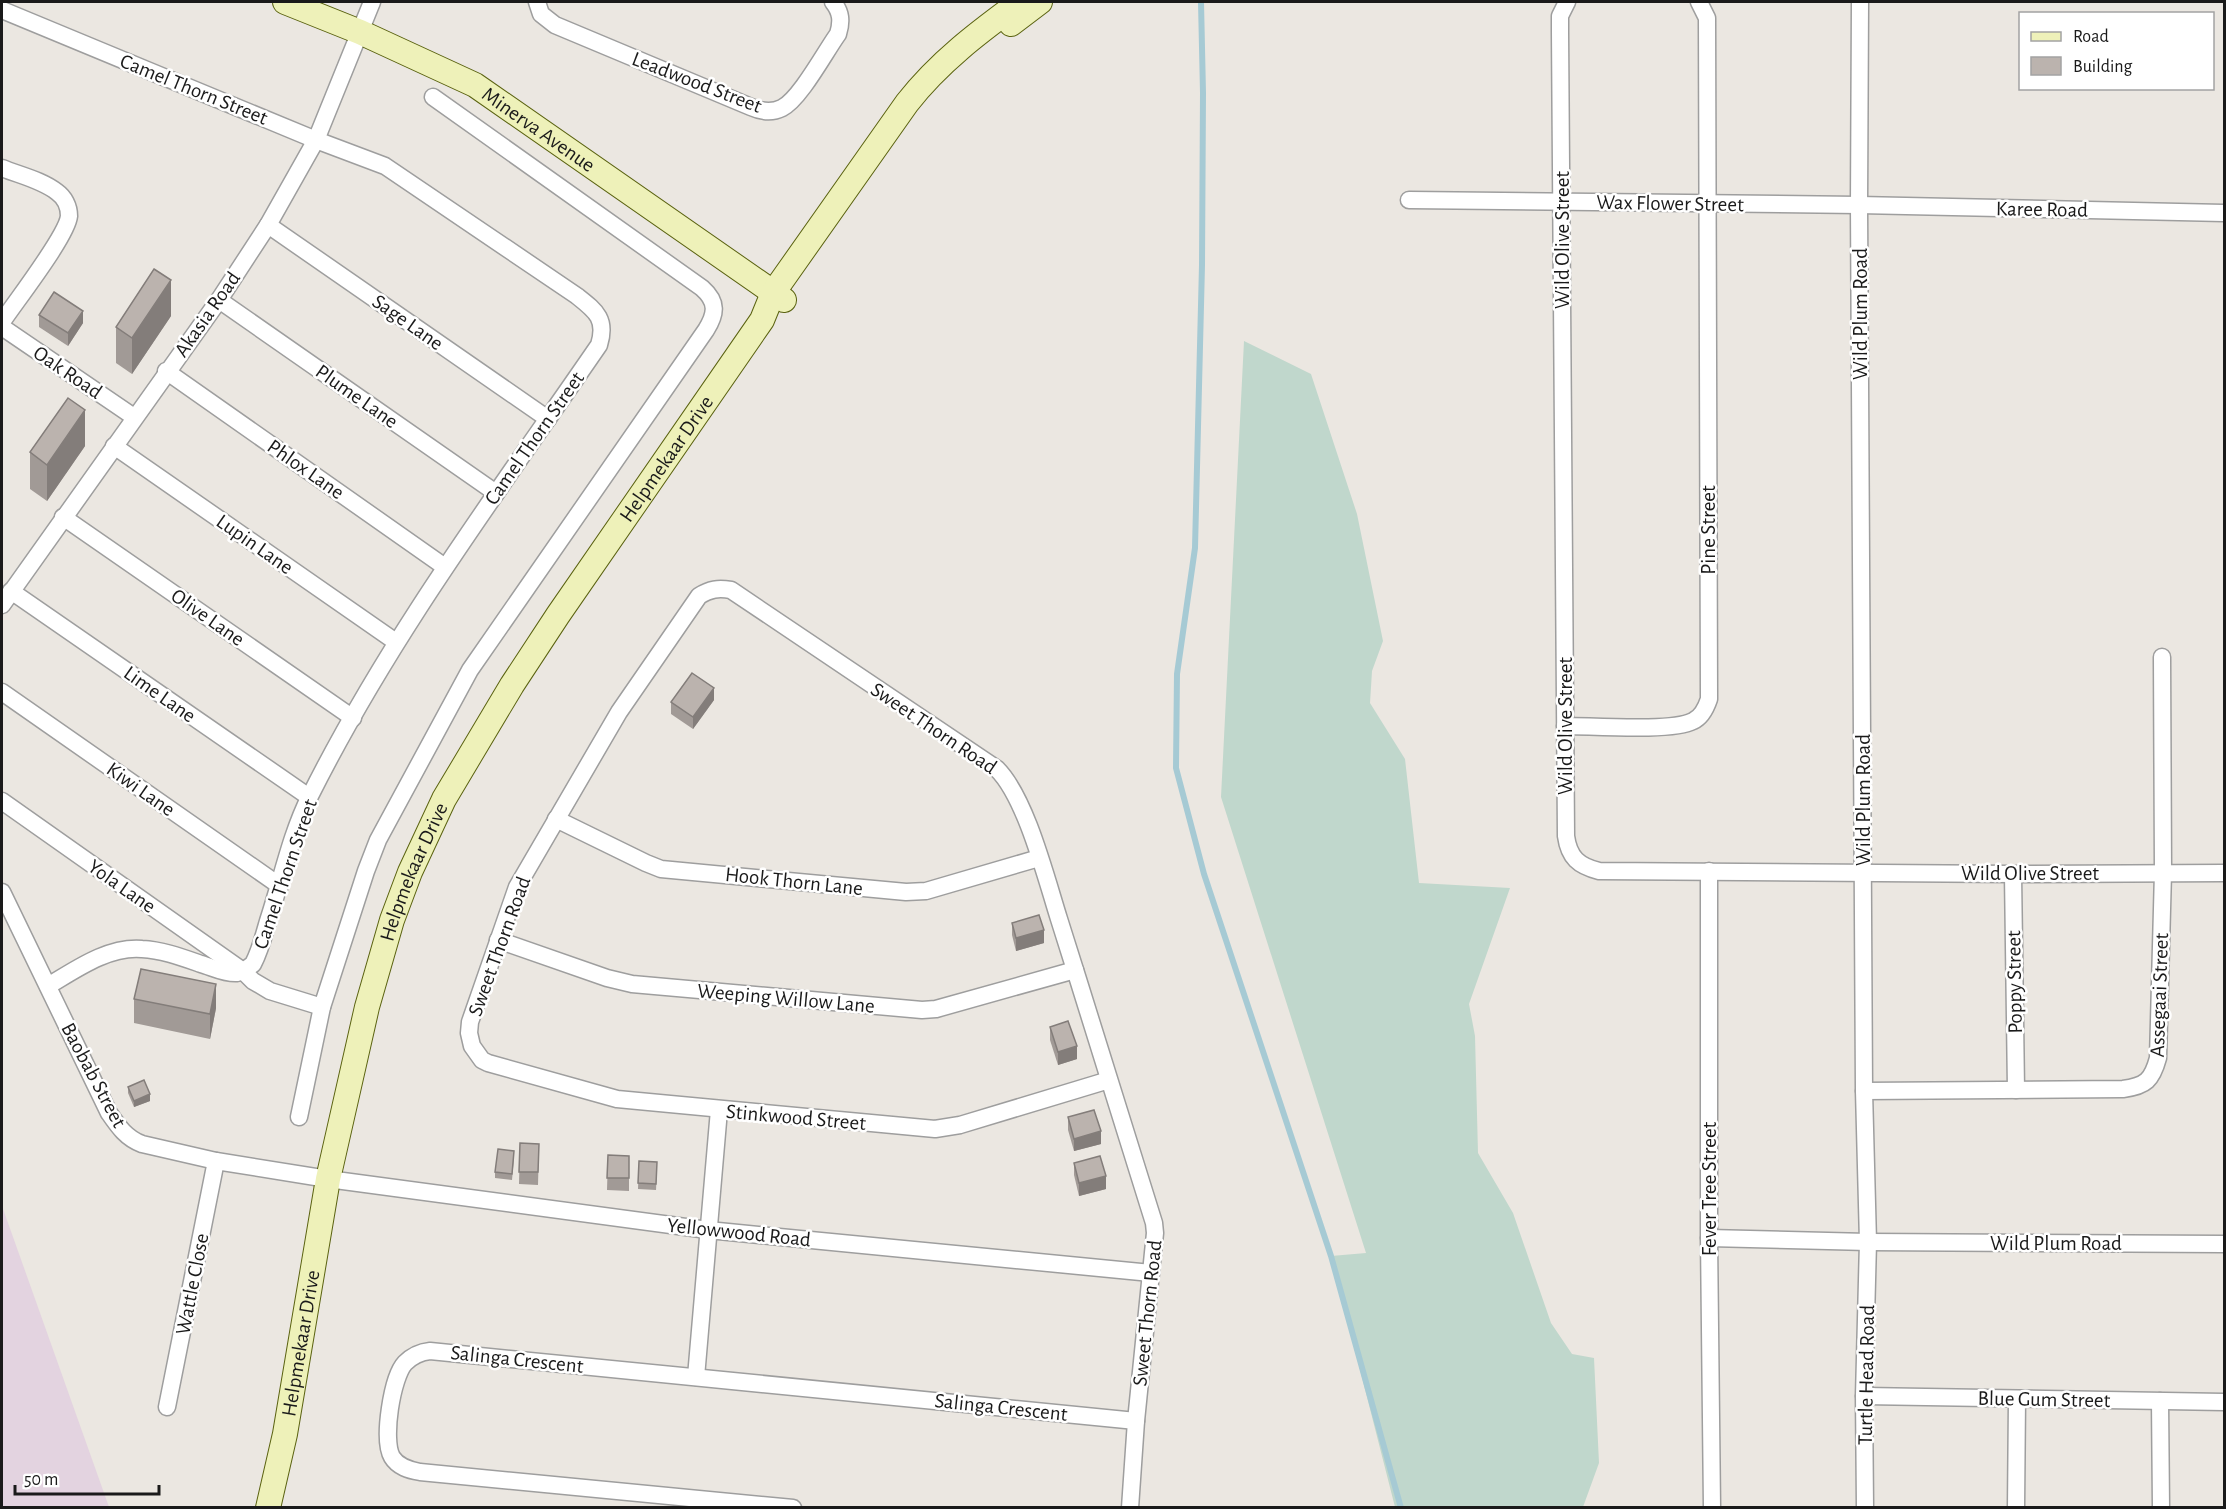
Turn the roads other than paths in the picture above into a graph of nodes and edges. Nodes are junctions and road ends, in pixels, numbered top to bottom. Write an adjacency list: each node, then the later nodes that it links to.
1 (285, 2): 11 (street, Minerva Avenue)
2 (372, 2): 11 (street, Akasia Road)
3 (537, 2): 4 (street, Leadwood Street)
4 (834, 2)
5 (1020, 2): 21 (street, Helpmekaar Drive)
6 (1040, 2): 21 (street, Helpmekaar Drive)
7 (1567, 2): 16 (street, Wild Olive Street)
8 (1699, 2): 17 (street)
9 (1860, 2): 18 (street, Wild Plum Road)
10 (2, 10): 13 (street, Camel Thorn Street)
11 (360, 32): 13 (street, Akasia Road); 21 (street, Minerva Avenue)
12 (433, 97): 53 (street)
13 (316, 140): 20 (street, Akasia Road); 27 (street, Camel Thorn Street)
14 (2, 168): 23 (street)
15 (1409, 200): 16 (street, Wax Flower Street)
16 (1562, 201): 17 (street, Wax Flower Street); 37 (street, Wild Olive Street)
17 (1707, 203): 18 (street, Wax Flower Street); 37 (street, Pine Street)
18 (1859, 205): 19 (street, Karee Road); 44 (street, Wild Plum Road)
19 (2224, 213)
20 (268, 225): 22 (street, Akasia Road); 27 (street, Sage Lane)
21 (778, 296): 61 (street, Helpmekaar Drive)
22 (219, 300): 25 (street, Akasia Road); 29 (street, Plume Lane)
23 (2, 322)
24 (2, 327): 26 (street, Oak Road)
25 (166, 371): 26 (street, Akasia Road); 31 (street, Phlox Lane)
26 (134, 417): 28 (street, Akasia Road)
27 (548, 419): 29 (street, Camel Thorn Street)
28 (114, 446): 30 (street, Akasia Road); 33 (street, Lupin Lane)
29 (496, 493): 31 (street, Camel Thorn Street)
30 (63, 517): 32 (street, Akasia Road); 36 (street, Olive Lane)
31 (445, 567): 33 (street, Camel Thorn Street)
32 (6, 598): 38 (street, Lime Lane)
33 (396, 642): 36 (street, Camel Thorn Street)
34 (2162, 657): 43 (street, Assegaai Street)
35 (2, 692): 47 (street, Kiwi Lane)
36 (353, 718): 38 (street, Camel Thorn Street)
37 (1565, 726): 42 (street, Wild Olive Street)
38 (309, 797): 47 (street, Camel Thorn Street)
39 (2, 801): 51 (street, Yola Lane)
40 (556, 819): 41 (street, Hook Thorn Lane); 41 (street, Sweet Thorn Road); 49 (street, Sweet Thorn Road)
41 (1039, 858): 50 (street, Sweet Thorn Road)
42 (1709, 871): 44 (street, Wild Olive Street); 63 (street, Fever Tree Street)
43 (2163, 872): 45 (street, Wild Olive Street); 46 (street, Wild Olive Street); 57 (street, Assegaai Street)
44 (1863, 873): 46 (street, Wild Olive Street); 56 (street, Wild Plum Road)
45 (2224, 873)
46 (2013, 874): 57 (street, Poppy Street)
47 (280, 886): 51 (street, Camel Thorn Street)
48 (2, 892): 52 (street, Baobab Street)
49 (498, 940): 50 (street, Weeping Willow Lane); 54 (street, Sweet Thorn Road)
50 (1075, 970): 55 (street, Sweet Thorn Road)
51 (243, 971): 52 (street, Camel Thorn Street); 53 (street, Yola Lane)
52 (48, 986): 60 (street, Baobab Street)
53 (322, 1007): 59 (street)
54 (482, 1060): 58 (street, Stinkwood Street)
55 (1109, 1080): 58 (street, Stinkwood Street); 66 (street, Sweet Thorn Road)
56 (1864, 1090): 57 (street, Assegaai Street); 64 (street, Wild Plum Road)
57 (2016, 1090)
58 (719, 1110): 62 (street)
59 (299, 1117)
60 (216, 1161): 61 (street, Baobab Street); 72 (street, Wattle Close)
61 (328, 1179): 62 (street, Yellowwood Road); 74 (street, Helpmekaar Drive)
62 (708, 1230): 66 (street, Yellowwood Road); 67 (street)
63 (1709, 1238): 64 (street); 77 (street, Fever Tree Street)
64 (1868, 1242): 65 (street, Wild Plum Road); 68 (street, Turtle Head Road)
65 (2224, 1244)
66 (1151, 1273): 73 (street, Sweet Thorn Road)
67 (696, 1377): 73 (street, Salinga Crescent); 75 (street, Salinga Crescent)
68 (1864, 1396): 69 (street, Blue Gum Street); 78 (street, Turtle Head Road)
69 (2017, 1399): 70 (street, Blue Gum Street); 79 (street)
70 (2160, 1401): 71 (street, Blue Gum Street); 80 (street)
71 (2224, 1402)
72 (167, 1407)
73 (1136, 1420): 76 (street, Sweet Thorn Road)
74 (268, 1508)
75 (793, 1508)
76 (1130, 1508)
77 (1712, 1508)
78 (1866, 1508)
79 (2016, 1508)
80 (2161, 1508)

